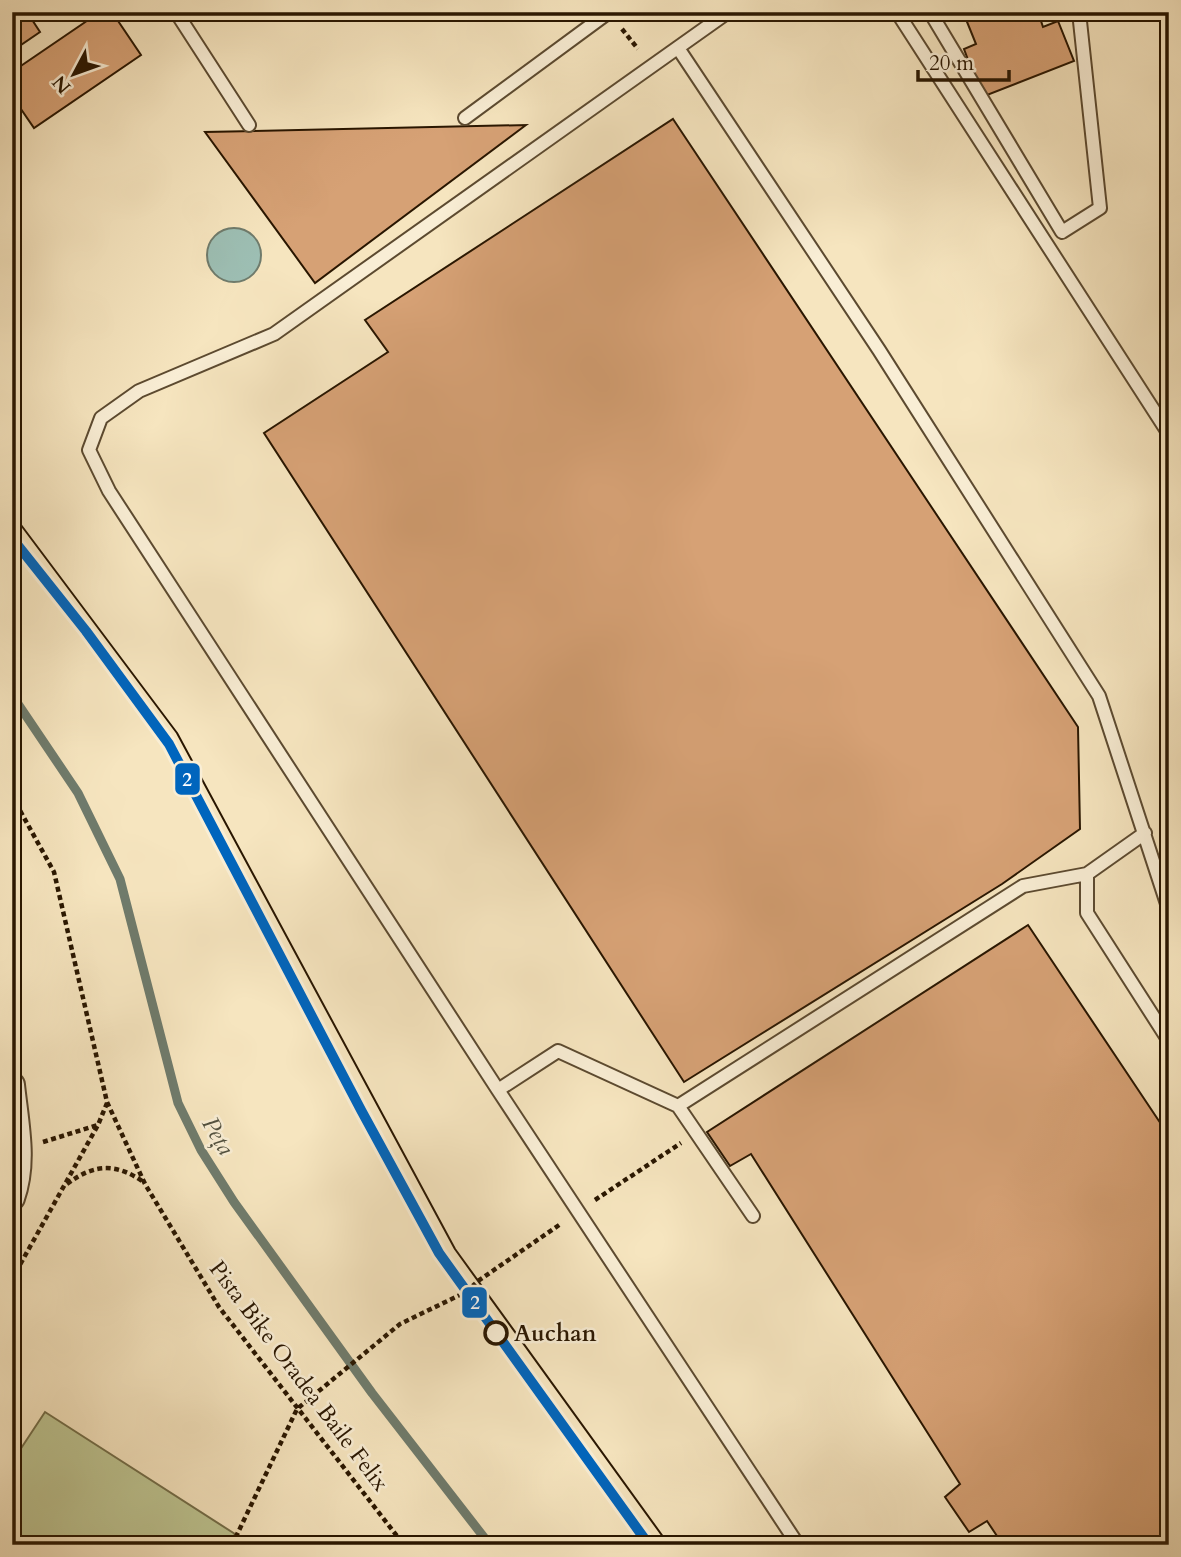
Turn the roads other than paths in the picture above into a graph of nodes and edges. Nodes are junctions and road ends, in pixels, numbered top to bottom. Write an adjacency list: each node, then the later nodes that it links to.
1 (176, 12): 9 (lane)
2 (609, 12): 8 (lane)
3 (729, 12): 7 (lane)
4 (897, 12): 11 (lane)
5 (930, 12): 10 (lane)
6 (1079, 12): 10 (lane)
7 (678, 48): 13 (lane); 18 (lane)
8 (465, 118)
9 (249, 125)
10 (1062, 232): 11 (lane)
11 (1046, 243): 12 (lane)
12 (1169, 434)
13 (1145, 834): 14 (lane); 15 (lane)
14 (1087, 874): 16 (lane); 19 (lane)
15 (1169, 910)
16 (1169, 1041)
17 (12, 1086): 20 (street)
18 (498, 1090): 19 (lane); 22 (lane)
19 (678, 1106): 21 (lane)
20 (12, 1198)
21 (753, 1216)
22 (798, 1545)

